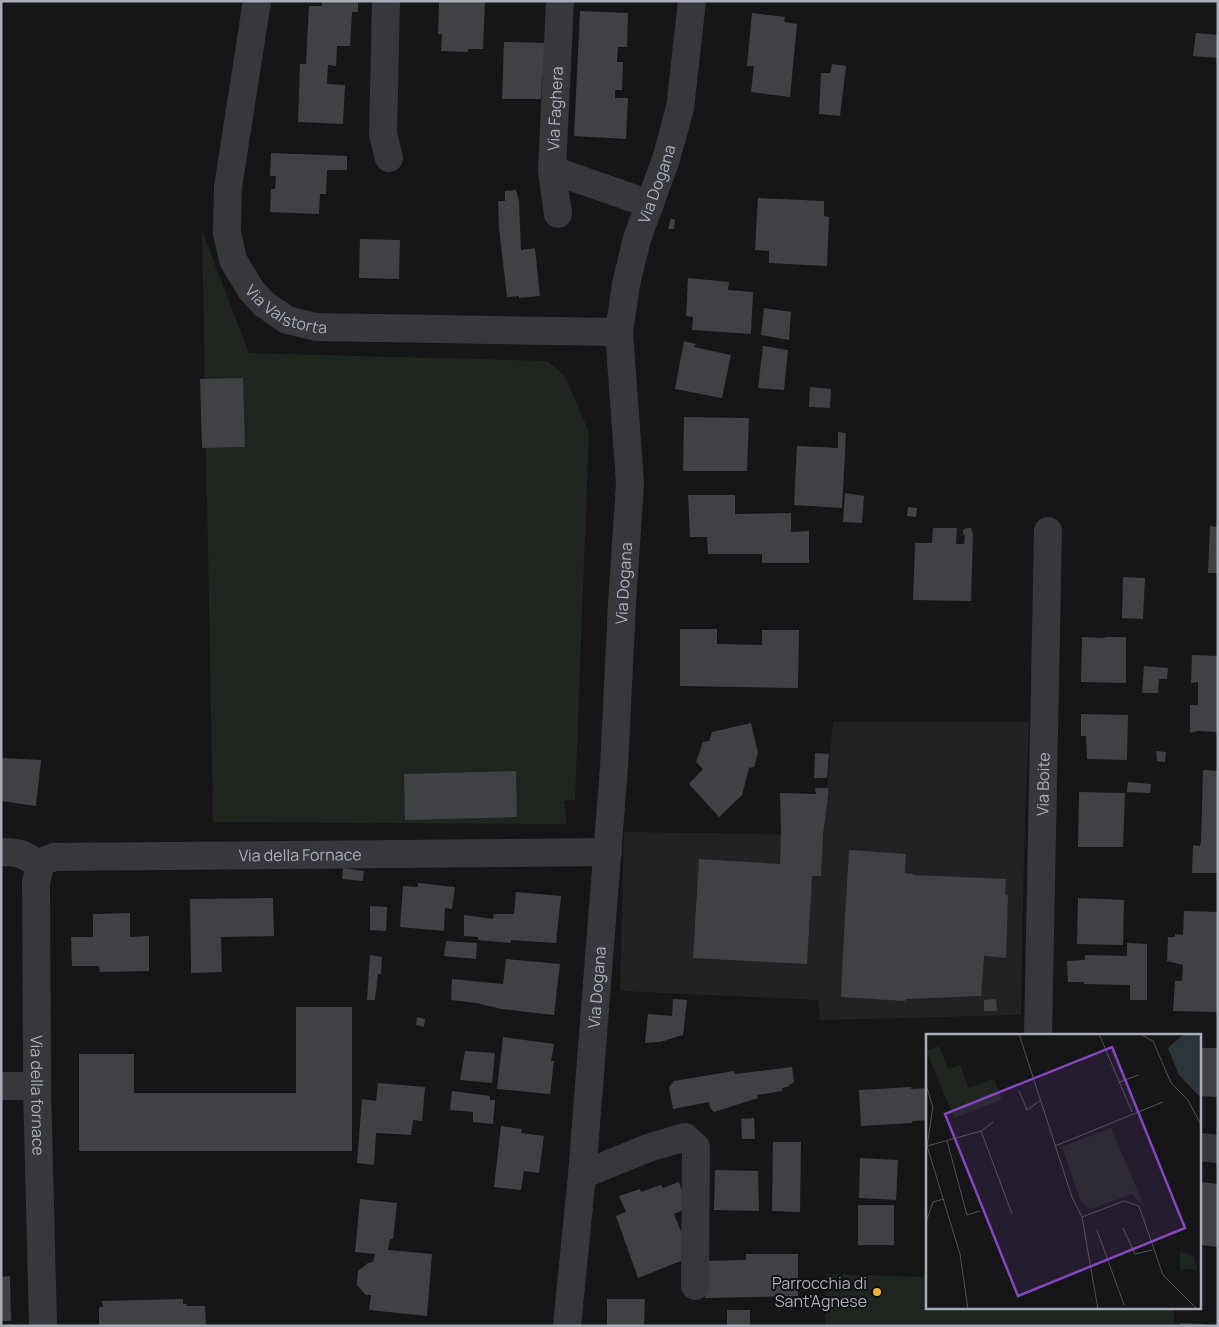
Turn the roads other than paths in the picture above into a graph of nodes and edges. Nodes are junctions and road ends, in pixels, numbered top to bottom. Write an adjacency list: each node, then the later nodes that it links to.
1 (257, 1): 9 (street, Via Valstorta)
2 (386, 1): 5 (street)
3 (560, 1): 6 (street, Via Faghera)
4 (692, 1): 7 (street, Via Dogana)
5 (389, 158)
6 (552, 170): 7 (street); 8 (street, Via Faghera)
7 (650, 204): 9 (street, Via Dogana)
8 (558, 214)
9 (619, 332): 12 (street, Via Dogana)
10 (1048, 531): 14 (street, Via Boite)
11 (1, 852): 13 (street)
12 (608, 852): 13 (street, Via della Fornace); 19 (street, Via Dogana)
13 (40, 866): 16 (street, Via della fornace)
14 (1038, 1034)
15 (1, 1086): 16 (street)
16 (38, 1086): 21 (street, Via della fornace)
17 (1202, 1147): 18 (street)
18 (1218, 1149)
19 (582, 1175): 20 (street); 22 (street, Via Dogana)
20 (695, 1286)
21 (43, 1326)
22 (568, 1326)

